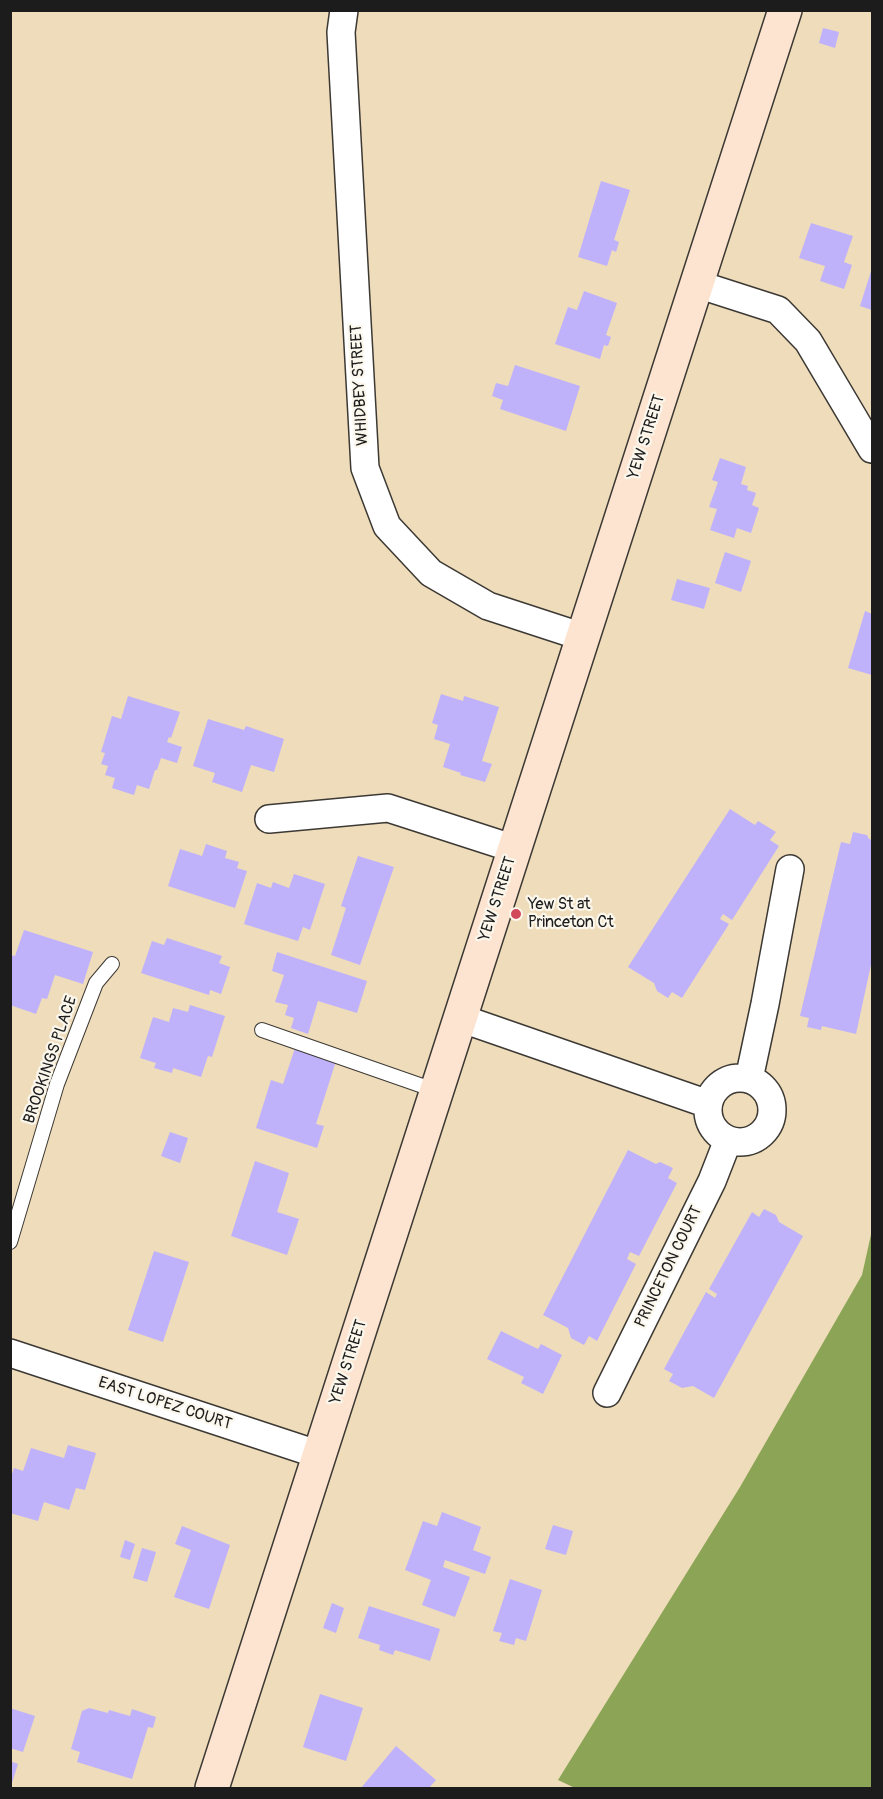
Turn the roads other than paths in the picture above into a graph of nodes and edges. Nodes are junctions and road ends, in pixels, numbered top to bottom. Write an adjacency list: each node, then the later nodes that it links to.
1 (344, 10): 5 (street, WHIDBEY STREET)
2 (785, 10): 3 (street, YEW STREET)
3 (697, 284): 4 (street); 5 (street, YEW STREET)
4 (873, 448)
5 (583, 637): 7 (street, YEW STREET)
6 (269, 819): 7 (street)
7 (515, 849): 10 (street, YEW STREET)
8 (790, 869): 12 (street)
9 (112, 964): 16 (lane, BROOKINGS PLACE)
10 (460, 1018): 13 (street, YEW STREET); 14 (street)
11 (262, 1030): 13 (lane)
12 (749, 1079): 14 (street); 15 (street)
13 (436, 1091): 19 (street, YEW STREET)
14 (708, 1104): 15 (street)
15 (728, 1140): 18 (street, PRINCETON COURT)
16 (10, 1242)
17 (10, 1353): 19 (street, EAST LOPEZ COURT)
18 (607, 1393)
19 (320, 1455): 20 (street, YEW STREET)
20 (212, 1788)

